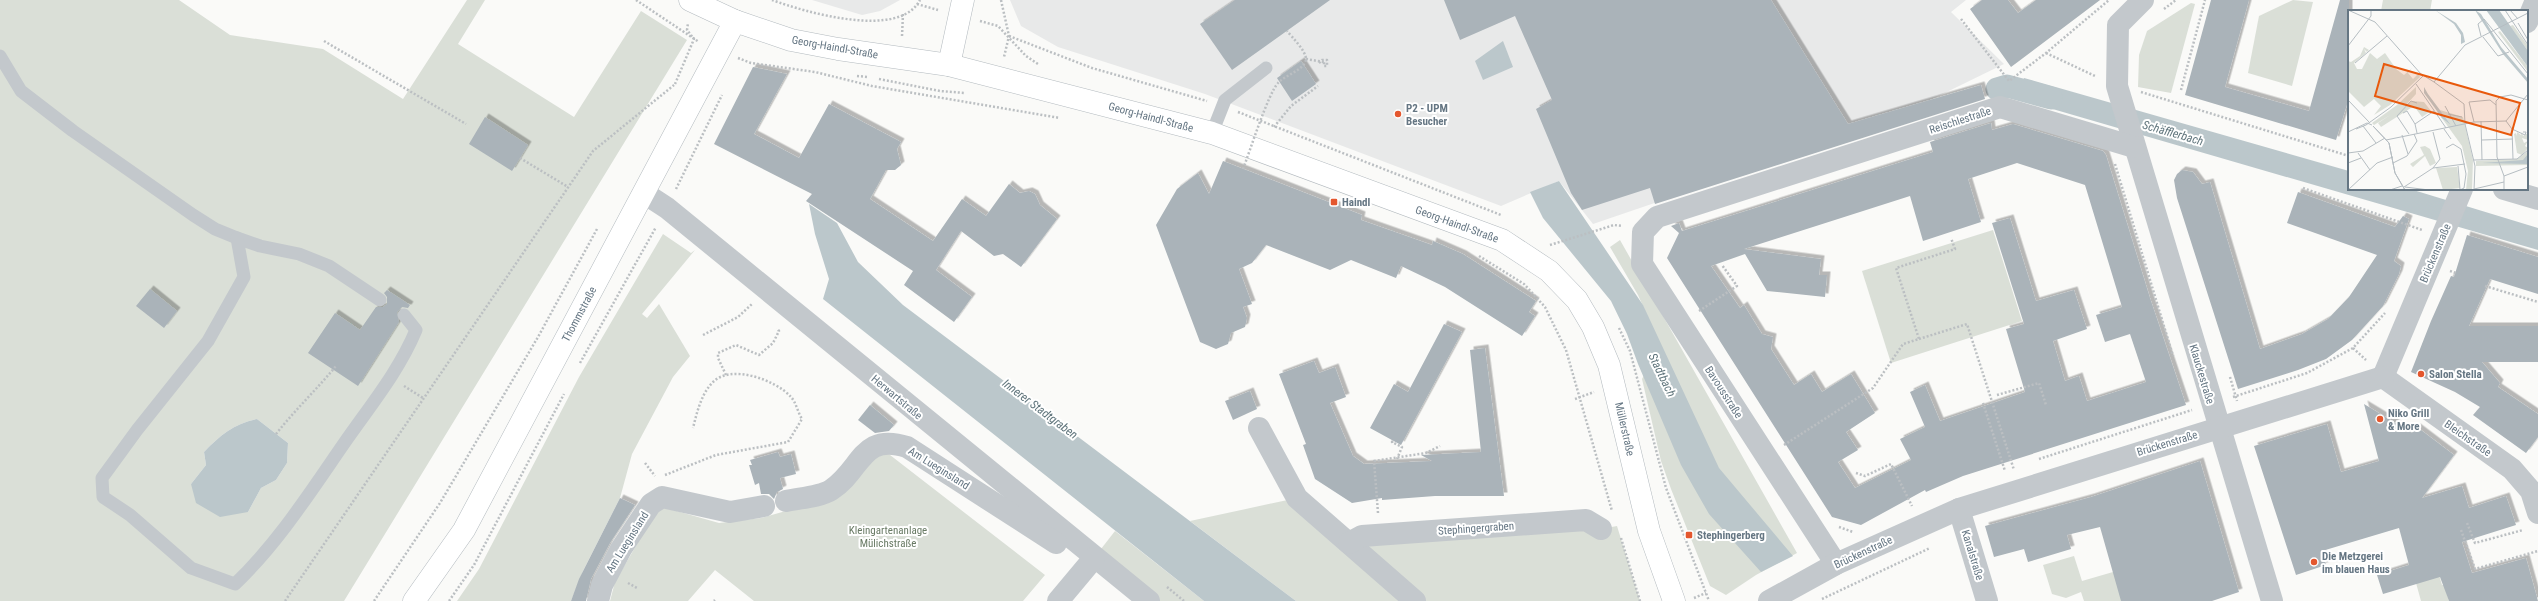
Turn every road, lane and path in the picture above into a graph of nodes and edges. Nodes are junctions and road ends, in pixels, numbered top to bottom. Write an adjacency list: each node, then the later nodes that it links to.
1 (636, 0): 19 (path)
2 (690, 0): 14 (street, Georg-Haindl-Straße)
3 (772, 0): 4 (path)
4 (920, 0)
5 (963, 0): 30 (street)
6 (1001, 0): 18 (path)
7 (2109, 0): 22 (path)
8 (2176, 0): 11 (path)
9 (2205, 0): 36 (path)
10 (2536, 0): 13 (street)
11 (2150, 7): 34 (street)
12 (1961, 19): 22 (path)
13 (2528, 20)
14 (735, 21): 21 (street, Thommstraße); 30 (street, Georg-Haindl-Straße)
15 (998, 26): 18 (path)
16 (687, 30): 19 (path)
17 (1287, 31): 27 (path, bridge)
18 (1009, 36): 25 (path); 38 (path)
19 (694, 39): 21 (path); 32 (path)
20 (324, 41): 40 (path)
21 (719, 52): 26 (path); 53 (street, Thommstraße)
22 (2046, 53): 34 (path)
23 (744, 54): 26 (path)
24 (0, 56): 63 (lane)
25 (1026, 56)
26 (741, 59): 29 (path); 39 (path)
27 (1306, 59): 28 (path, bridge); 48 (path, bridge)
28 (1319, 63)
29 (738, 64)
30 (949, 65): 42 (street, Georg-Haindl-Straße)
31 (1266, 68): 38 (lane)
32 (674, 86): 37 (path); 49 (path)
33 (1318, 86): 41 (path)
34 (2117, 86): 43 (street); 44 (path)
35 (726, 88): 55 (path)
36 (2181, 90)
37 (670, 92)
38 (1222, 106): 41 (path); 42 (lane)
39 (1066, 119)
40 (466, 124)
41 (1274, 127): 56 (path)
42 (1212, 133): 70 (street, Georg-Haindl-Straße)
43 (2127, 142): 57 (street, Reischlestraße); 82 (path); 92 (street, Klauckestraße)
44 (2348, 156)
45 (520, 158): 49 (path)
46 (1236, 163): 47 (path)
47 (1250, 168)
48 (1244, 169)
49 (568, 187): 133 (path)
50 (2303, 188): 61 (path)
51 (2461, 190): 61 (street, Brückenstraße)
52 (2507, 190): 54 (street)
53 (644, 193): 55 (street, Herwartstraße); 135 (street, Thommstraße)
54 (2538, 199)
55 (667, 208): 84 (path); 128 (street, Herwartstraße)
56 (1506, 217)
57 (1657, 217): 77 (street, Bavousstraße)
58 (2425, 223): 61 (path)
59 (598, 228): 134 (path)
60 (1595, 230): 66 (path)
61 (2432, 233): 62 (path); 86 (street, Brückenstraße)
62 (2420, 237)
63 (237, 238): 72 (lane); 76 (lane)
64 (1951, 238): 80 (path)
65 (1544, 241): 67 (path)
66 (1560, 242)
67 (1556, 250)
68 (1474, 253): 122 (path)
69 (1722, 265): 77 (path)
70 (1550, 271): 142 (street, Müllerstraße)
71 (2485, 286): 73 (path)
72 (380, 300)
73 (2538, 302)
74 (753, 304): 79 (path)
75 (2387, 311): 92 (path)
76 (404, 315)
77 (1680, 323): 101 (street, Bavousstraße)
78 (1618, 325): 143 (path)
79 (703, 335)
80 (1919, 339): 101 (path); 106 (path)
81 (773, 343): 85 (path)
82 (2174, 358)
83 (336, 366): 98 (path)
84 (576, 370)
85 (726, 375): 95 (path); 110 (path)
86 (2383, 377): 94 (street, Brückenstraße); 113 (street, Bleichstraße)
87 (565, 390): 136 (path)
88 (1997, 395): 91 (path)
89 (1983, 403): 107 (path)
90 (2188, 403): 93 (path)
91 (2046, 404)
92 (2211, 404): 93 (path); 94 (street, Klauckestraße)
93 (2190, 411): 97 (path); 103 (path)
94 (2218, 427): 97 (street, Brückenstraße); 145 (street, Klauckestraße)
95 (693, 428)
96 (1259, 428): 126 (street)
97 (2197, 433): 112 (street, Brückenstraße)
98 (276, 434)
99 (1393, 441): 102 (path)
100 (1440, 446): 102 (path)
101 (1765, 457): 129 (street, Bavousstraße)
102 (1397, 459): 125 (path)
103 (2034, 461)
104 (644, 463): 111 (path)
105 (2020, 466): 106 (path)
106 (2013, 468): 107 (path); 112 (path)
107 (2005, 471): 109 (path); 112 (path)
108 (1856, 473): 118 (path)
109 (1998, 473)
110 (663, 476)
111 (654, 482)
112 (2016, 490): 116 (street, Brückenstraße)
113 (2535, 491): 119 (street, Bleichstraße)
114 (786, 501): 128 (street, Am Lueginsland)
115 (764, 506): 137 (street, Am Lueginsland)
116 (1959, 509): 118 (street, Brückenstraße); 144 (street, Kanalstraße)
117 (1906, 511): 118 (path)
118 (1917, 512): 129 (street, Brückenstraße)
119 (2534, 520): 120 (path)
120 (2467, 523)
121 (1832, 525): 124 (path)
122 (1612, 527): 125 (street, Stephingergraben); 141 (path)
123 (2461, 530): 127 (path)
124 (1861, 531)
125 (1380, 536): 126 (street, Stephingergraben)
126 (1349, 543): 140 (street)
127 (2538, 551)
128 (1092, 557): 138 (street); 139 (street, Herwartstraße)
129 (1836, 564): 132 (street, Brückenstraße)
130 (627, 582): 131 (path)
131 (637, 588)
132 (1775, 598)
133 (285, 601)
134 (374, 601)
135 (414, 601)
136 (449, 601)
137 (598, 601)
138 (1058, 601)
139 (1149, 601)
140 (1415, 601)
141 (1640, 601)
142 (1674, 601)
143 (1709, 601)
144 (1986, 601)
145 (2272, 601)

